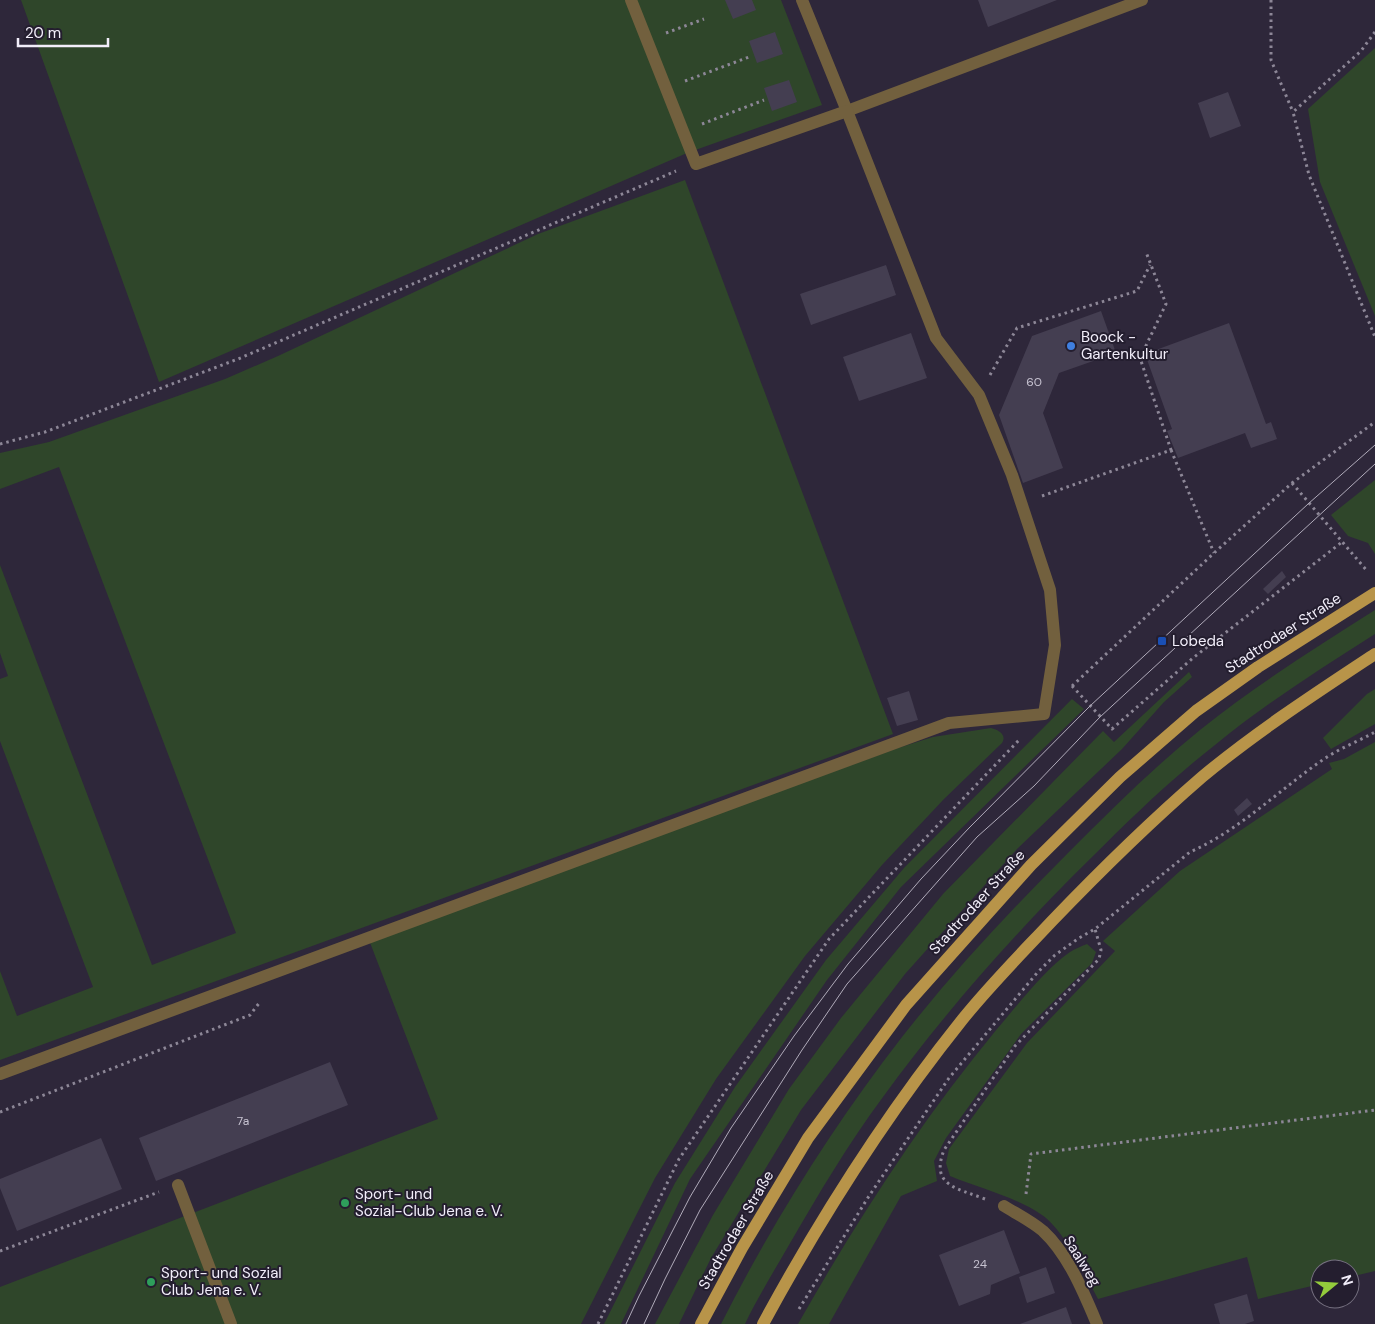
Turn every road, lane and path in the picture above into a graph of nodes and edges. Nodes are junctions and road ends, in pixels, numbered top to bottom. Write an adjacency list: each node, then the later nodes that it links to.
1 (631, 0): 7 (street)
2 (802, 0): 11 (street)
3 (1142, 0): 11 (street)
4 (1271, 0): 12 (path)
5 (704, 19): 7 (path)
6 (1375, 32): 12 (path)
7 (647, 41): 9 (street)
8 (749, 57): 9 (path)
9 (666, 89): 13 (street)
10 (764, 100): 13 (path)
11 (847, 111): 14 (street); 18 (street)
12 (1293, 112): 17 (path)
13 (683, 131): 14 (street)
14 (696, 164): 20 (path)
15 (1146, 252): 16 (path)
16 (1151, 264): 18 (path); 21 (path)
17 (1375, 337)
18 (979, 395): 23 (street)
19 (1375, 422): 22 (path)
20 (0, 444)
21 (1171, 450): 23 (path); 25 (path)
22 (1292, 483): 24 (path); 25 (path)
23 (1021, 504): 30 (street)
24 (1342, 542): 26 (path); 29 (path)
25 (1214, 553): 29 (path)
26 (1368, 572)
27 (1375, 593): 44 (main road, Stadtrodaer Straße)
28 (1375, 654): 45 (main road)
29 (1072, 686): 30 (path)
30 (1044, 714): 34 (street); 43 (path)
31 (1375, 732): 32 (path)
32 (1095, 929): 38 (path); 41 (path)
33 (261, 1000): 36 (path)
34 (0, 1074)
35 (1375, 1110): 39 (path)
36 (0, 1112)
37 (178, 1185): 40 (path); 42 (street)
38 (1004, 1206): 39 (street, Saalweg)
39 (1024, 1218): 46 (street, Saalweg)
40 (0, 1251)
41 (795, 1316)
42 (232, 1324)
43 (598, 1324)
44 (701, 1324)
45 (763, 1324)
46 (1097, 1324)

